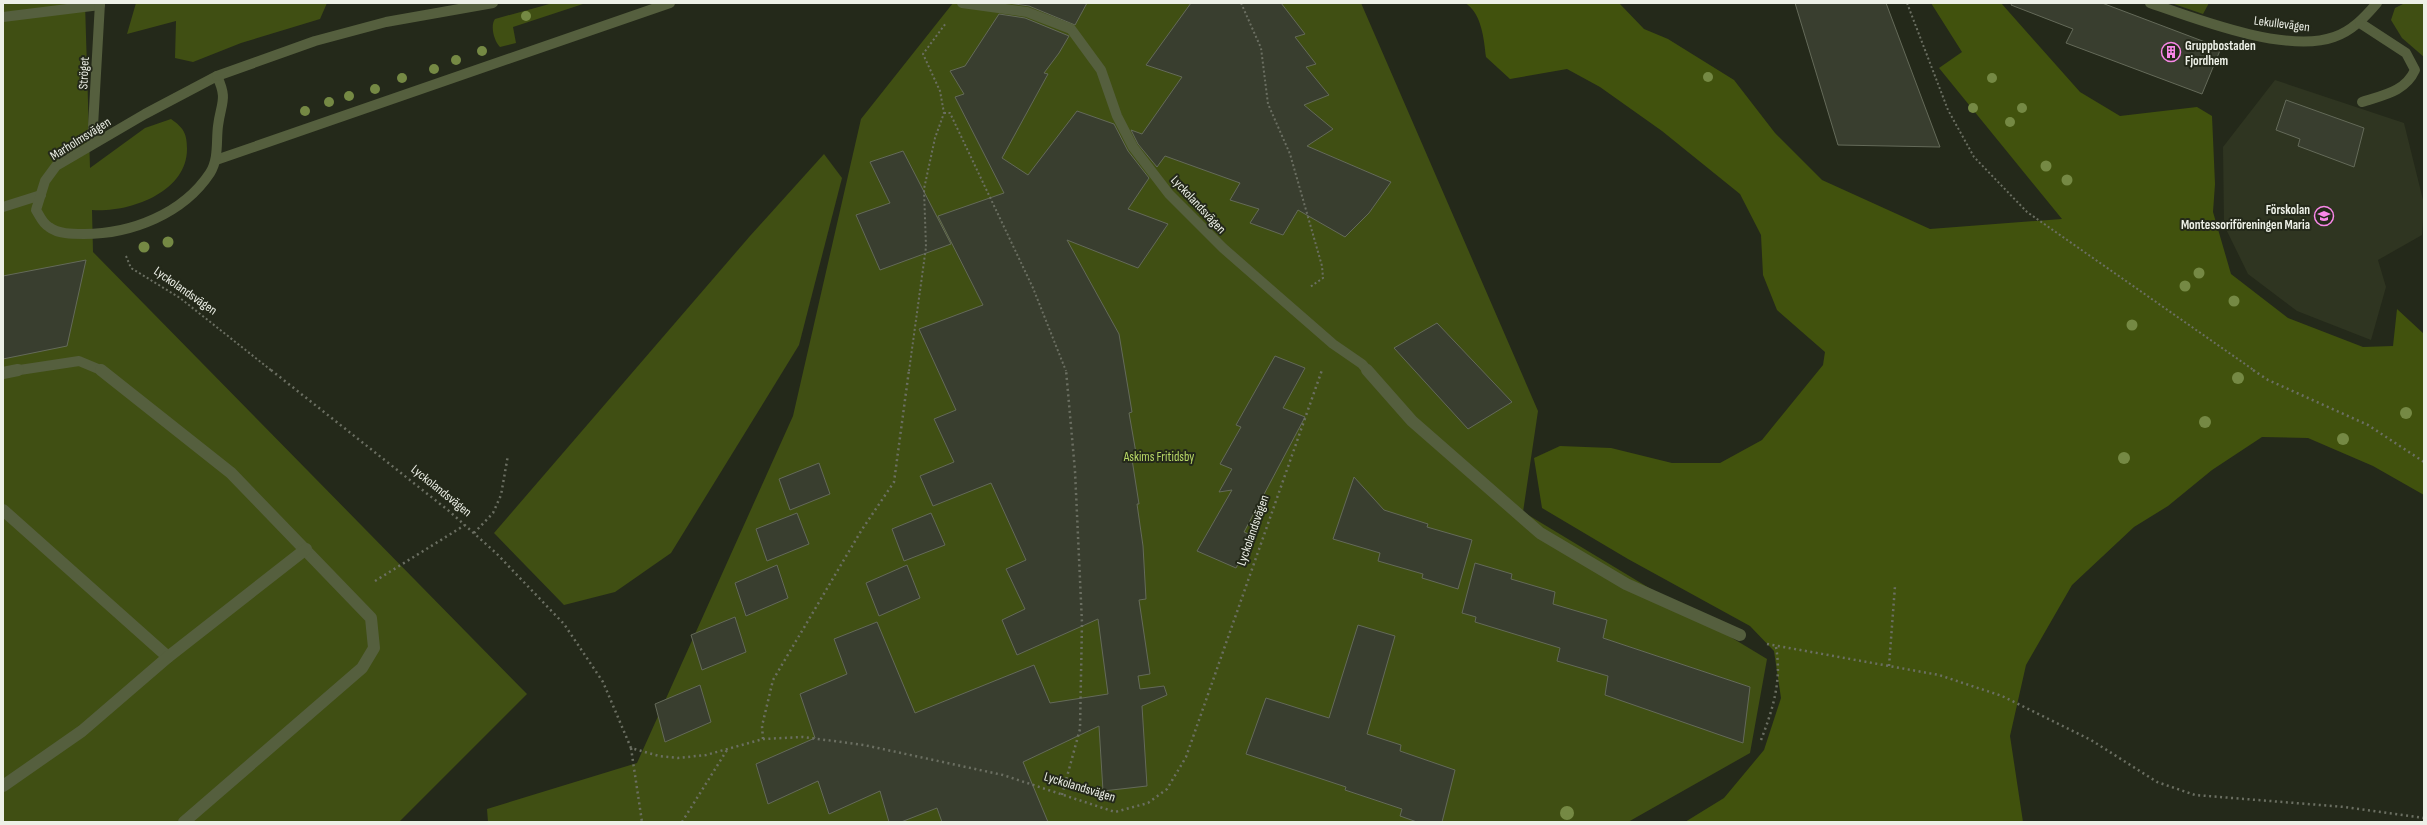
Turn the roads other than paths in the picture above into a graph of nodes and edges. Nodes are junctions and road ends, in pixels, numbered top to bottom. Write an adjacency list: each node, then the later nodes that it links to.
1 (493, 3): 9 (street, Marholmsvägen)
2 (670, 3): 12 (street)
3 (962, 3): 18 (street, Lyckolandsvägen)
4 (2150, 3): 8 (street, Lekullevägen)
5 (2377, 3): 8 (street, Lekullevägen)
6 (100, 4): 7 (street); 11 (street, Ströget)
7 (3, 17)
8 (2360, 23): 10 (street)
9 (217, 76): 11 (street, Marholmsvägen); 12 (street, Marholmsvägen)
10 (2362, 102)
11 (92, 144): 13 (street, Marholmsvägen)
12 (216, 160): 13 (street, Marholmsvägen)
13 (41, 195): 14 (street)
14 (3, 207)
15 (3, 373): 17 (street)
16 (3, 510): 19 (street)
17 (306, 549): 19 (street); 21 (street)
18 (1740, 635)
19 (168, 656): 20 (street)
20 (3, 786)
21 (184, 822)

